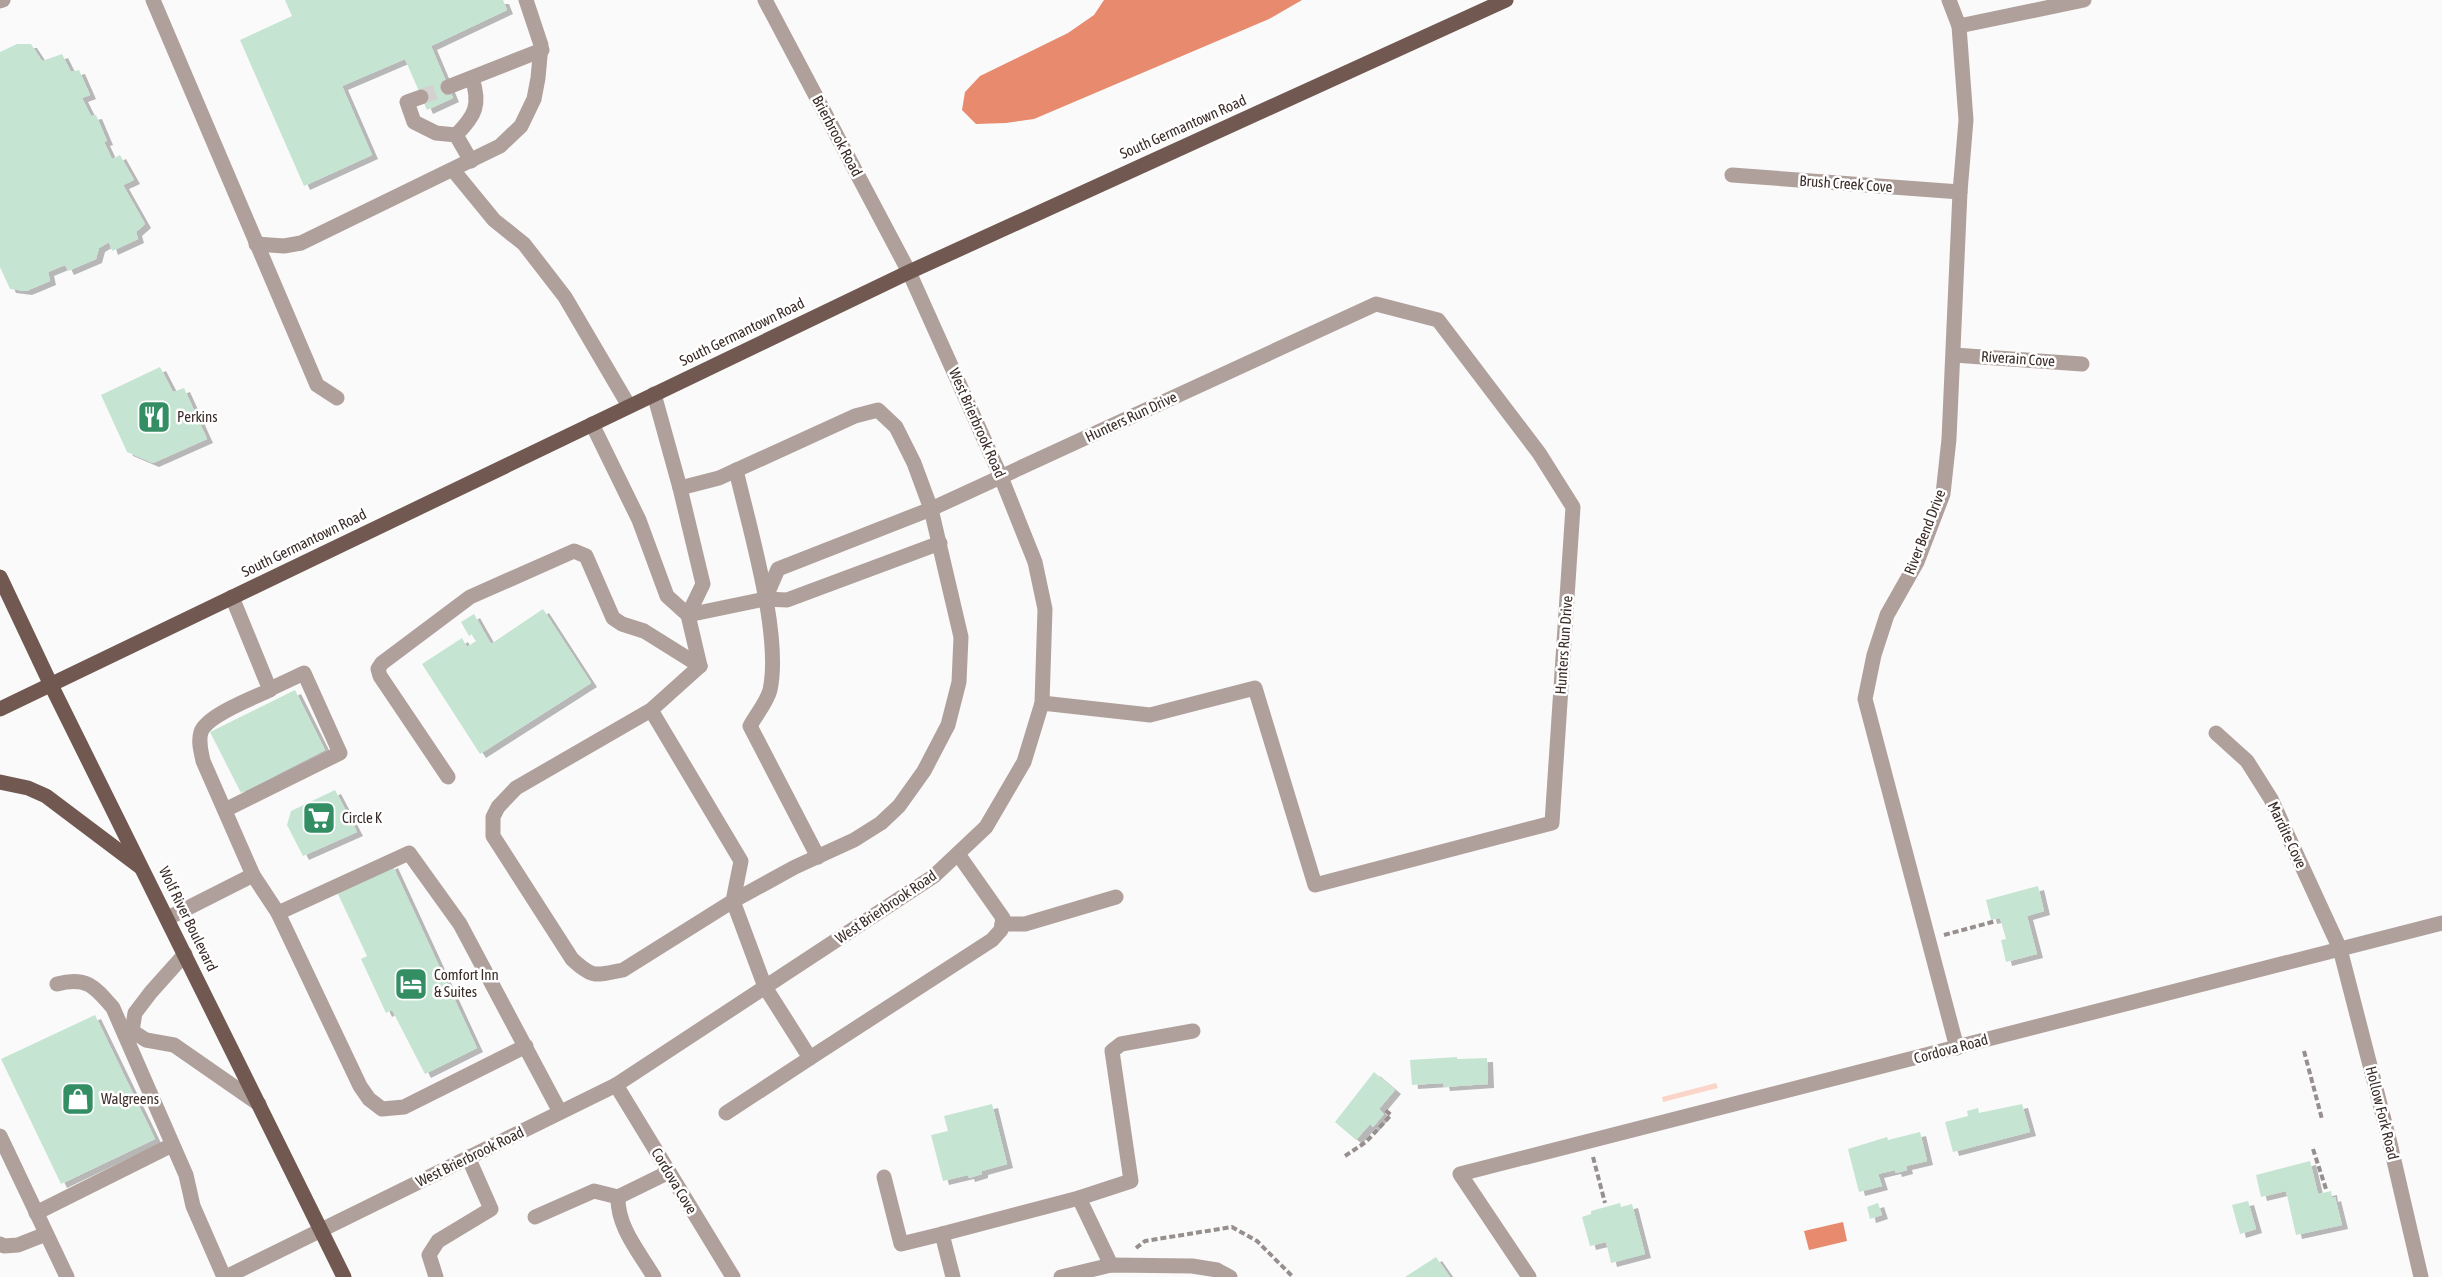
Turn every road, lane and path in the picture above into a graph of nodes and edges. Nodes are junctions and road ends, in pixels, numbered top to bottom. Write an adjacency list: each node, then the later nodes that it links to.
1 (153, 0): 17 (street)
2 (526, 0): 8 (street)
3 (765, 0): 18 (street, Brierbrook Road)
4 (1506, 0): 18 (main road, South Germantown Road)
5 (1948, 0): 7 (street, River Bend Drive)
6 (2084, 0): 7 (street)
7 (1959, 26): 16 (street, River Bend Drive)
8 (542, 50): 9 (street); 13 (street)
9 (472, 78): 10 (street); 12 (street)
10 (448, 87)
11 (421, 97): 12 (street)
12 (456, 135): 13 (street)
13 (471, 161): 14 (street)
14 (453, 170): 17 (street); 23 (street)
15 (1732, 176): 16 (street, Brush Creek Cove)
16 (1960, 192): 19 (street, River Bend Drive)
17 (256, 244): 22 (street)
18 (909, 272): 21 (main road, South Germantown Road); 26 (street, West Brierbrook Road)
19 (1954, 355): 20 (street, Riverain Cove); 55 (street, River Bend Drive)
20 (2082, 364)
21 (654, 394): 23 (main road, South Germantown Road); 27 (street)
22 (337, 398)
23 (629, 406): 24 (main road, South Germantown Road)
24 (592, 424): 31 (main road, South Germantown Road); 33 (street)
25 (736, 470): 27 (street); 28 (street); 32 (street)
26 (1001, 477): 28 (street); 37 (street, West Brierbrook Road); 37 (street, Hunters Run Drive)
27 (680, 488): 33 (street)
28 (931, 509): 29 (street); 32 (street)
29 (940, 543): 32 (street); 45 (street)
30 (0, 577): 35 (main road, Wolf River Boulevard)
31 (232, 597): 35 (main road, South Germantown Road); 36 (street)
32 (765, 599): 33 (street); 45 (street)
33 (688, 615): 34 (street)
34 (700, 666): 39 (street); 41 (street)
35 (51, 685): 38 (main road, South Germantown Road); 46 (main road, Wolf River Boulevard)
36 (270, 689): 43 (street); 43 (street)
37 (1042, 704): 44 (street, West Brierbrook Road)
38 (0, 709)
39 (651, 710): 49 (street); 49 (street)
40 (2216, 733): 56 (street, Mardite Cove)
41 (448, 777)
42 (0, 782): 46 (main road)
43 (225, 810): 47 (street)
44 (958, 854): 54 (street); 59 (street, West Brierbrook Road)
45 (818, 856): 49 (street)
46 (143, 870): 51 (main road, Wolf River Boulevard)
47 (253, 875): 50 (street); 51 (street)
48 (1116, 897): 54 (street)
49 (733, 900): 59 (street)
50 (278, 913): 62 (street); 62 (street)
51 (168, 918): 57 (main road, Wolf River Boulevard)
52 (1996, 921): 55 (path)
53 (2442, 922): 56 (street, Cordova Road)
54 (1002, 924): 65 (street)
55 (1929, 939): 63 (street, River Bend Drive)
56 (2340, 949): 63 (street, Cordova Road); 102 (street, Hollow Fork Road)
57 (185, 954): 61 (street); 67 (main road, Wolf River Boulevard)
58 (57, 984): 61 (street)
59 (765, 987): 65 (street); 66 (street, West Brierbrook Road)
60 (1193, 1031): 82 (street)
61 (129, 1033): 67 (street); 74 (street)
62 (526, 1046): 69 (street)
63 (1957, 1048): 73 (street, Cordova Road)
64 (2304, 1051): 71 (path)
65 (810, 1058): 70 (street)
66 (616, 1085): 69 (street, West Brierbrook Road); 78 (street, Cordova Cove)
67 (259, 1104): 86 (main road, Wolf River Boulevard)
68 (1384, 1109): 76 (path)
69 (560, 1112): 77 (street, West Brierbrook Road)
70 (726, 1113)
71 (2322, 1119)
72 (0, 1137): 84 (street)
73 (1589, 1141): 83 (path); 101 (street, Cordova Road)
74 (172, 1144): 84 (street); 92 (street)
75 (2313, 1149): 80 (path)
76 (1345, 1156)
77 (468, 1158): 86 (street, West Brierbrook Road); 94 (street)
78 (669, 1172): 81 (street); 96 (street, Cordova Cove)
79 (884, 1177): 88 (street)
80 (2326, 1189)
81 (618, 1197): 85 (street); 95 (street)
82 (1078, 1198): 88 (street); 90 (street)
83 (1605, 1203)
84 (36, 1213): 87 (street)
85 (536, 1216)
86 (321, 1230): 92 (street, West Brierbrook Road); 93 (main road, Wolf River Boulevard)
87 (46, 1234): 89 (street); 91 (street)
88 (942, 1234): 97 (street)
89 (1, 1247)
90 (1111, 1265): 98 (street); 99 (street); 100 (path)
91 (67, 1277)
92 (225, 1277)
93 (344, 1277)
94 (436, 1277)
95 (654, 1277)
96 (733, 1277)
97 (953, 1277)
98 (1061, 1277)
99 (1230, 1277)
100 (1293, 1277)
101 (1529, 1277)
102 (2421, 1277)

